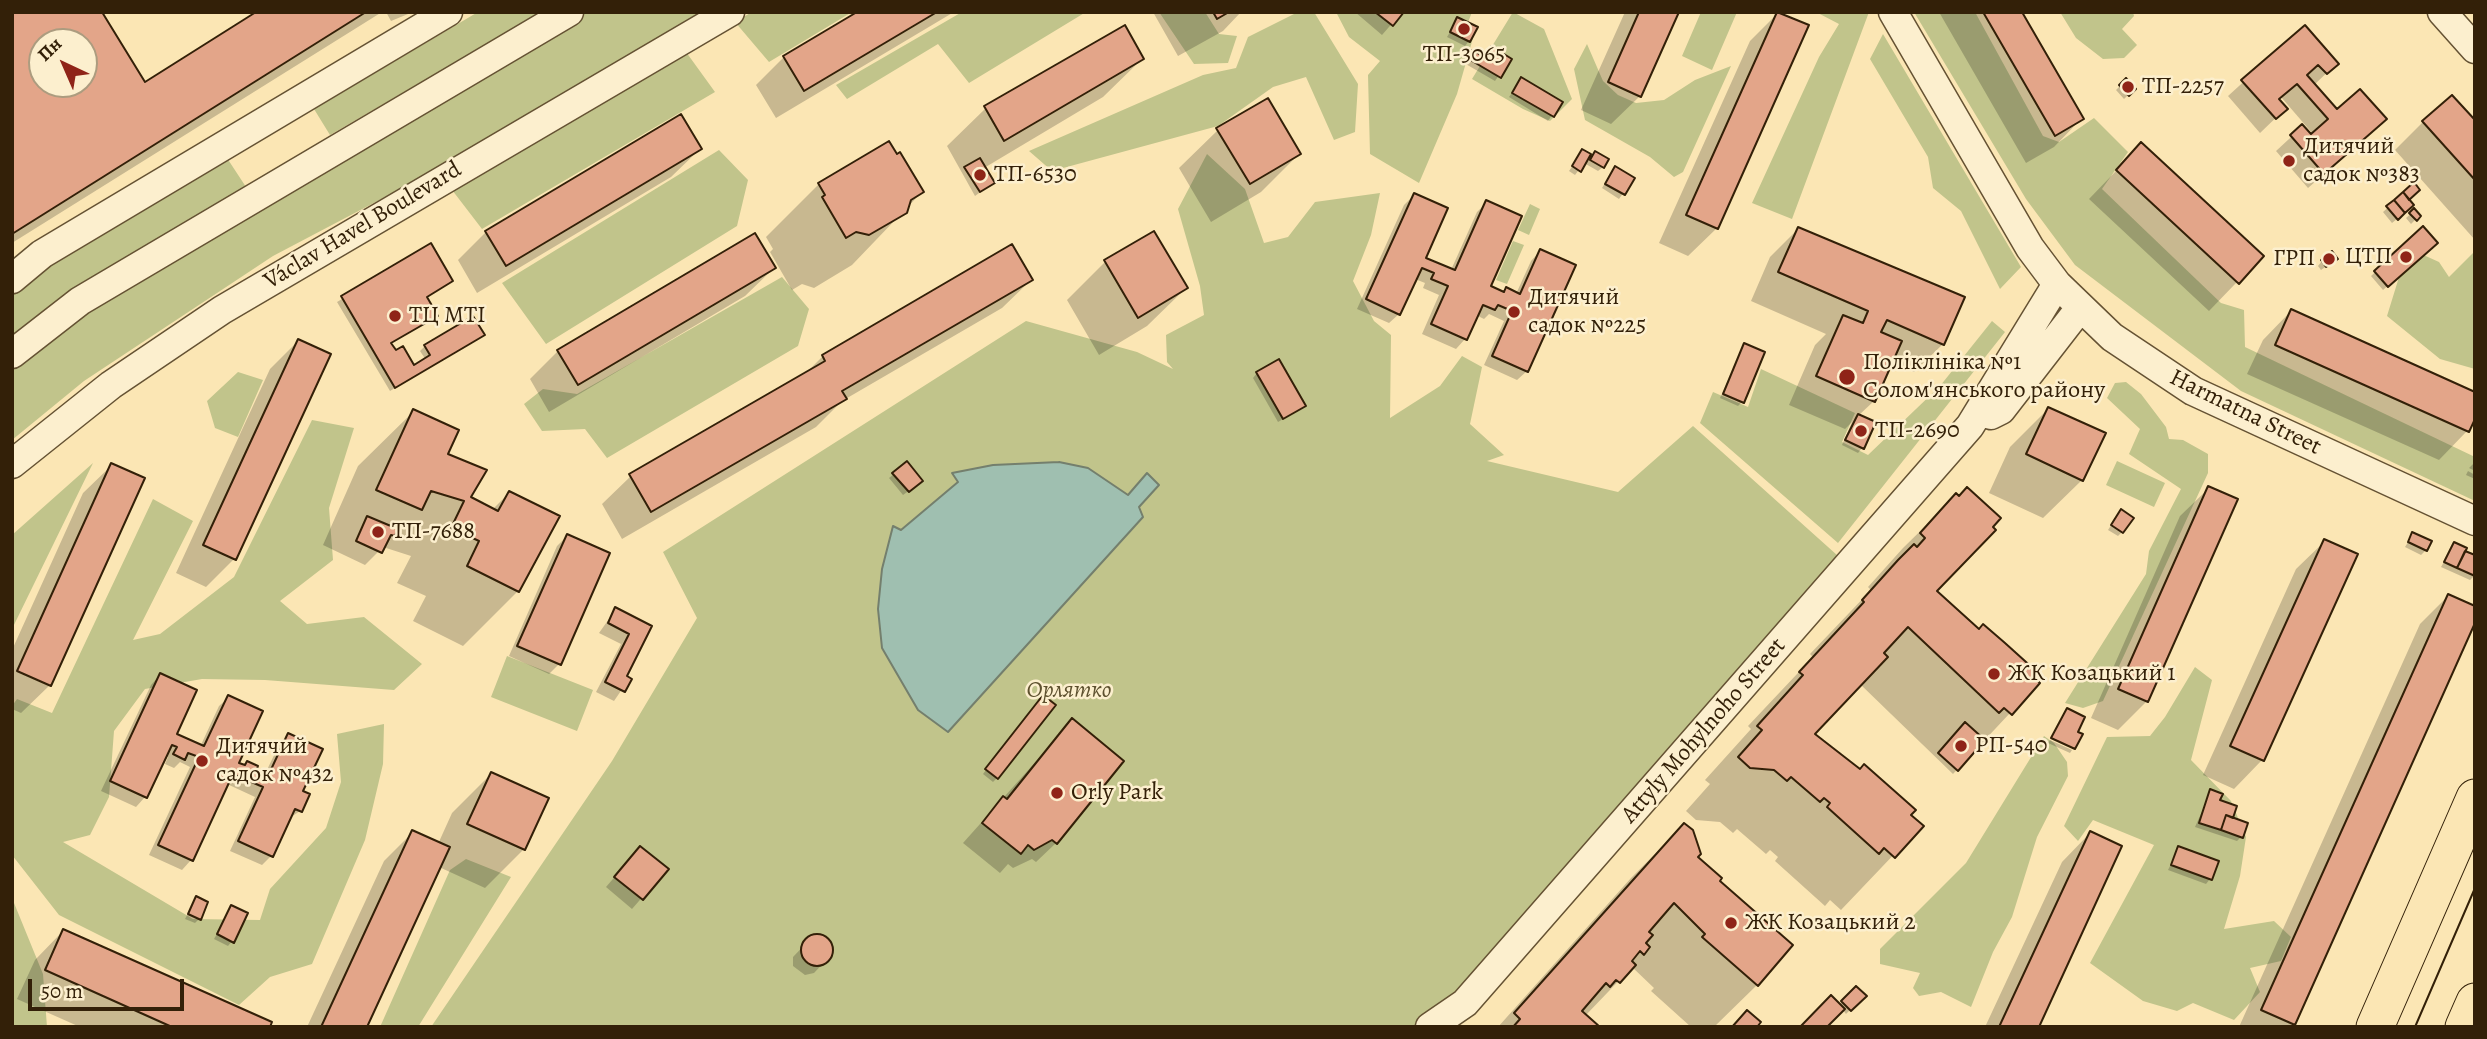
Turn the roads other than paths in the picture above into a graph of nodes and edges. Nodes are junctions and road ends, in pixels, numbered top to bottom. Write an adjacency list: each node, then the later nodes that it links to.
1 (448, 12): 7 (street)
2 (569, 12): 10 (street)
3 (730, 12): 12 (street, Václav Havel Boulevard)
4 (1893, 12): 8 (street, Harmatna Street)
5 (2442, 12): 6 (street)
6 (2475, 49)
7 (12, 279)
8 (2057, 284): 9 (street, Harmatna Street); 11 (street, Attyly Mohylnoho Street)
9 (2080, 308): 11 (street, Attyly Mohylnoho Street); 13 (street, Harmatna Street)
10 (12, 355)
11 (1970, 426): 16 (street, Attyly Mohylnoho Street)
12 (12, 464)
13 (2475, 521)
14 (2475, 798): 17 (main road)
15 (2475, 1002): 18 (main road)
16 (1430, 1027)
17 (2375, 1027)
18 (2464, 1027)

